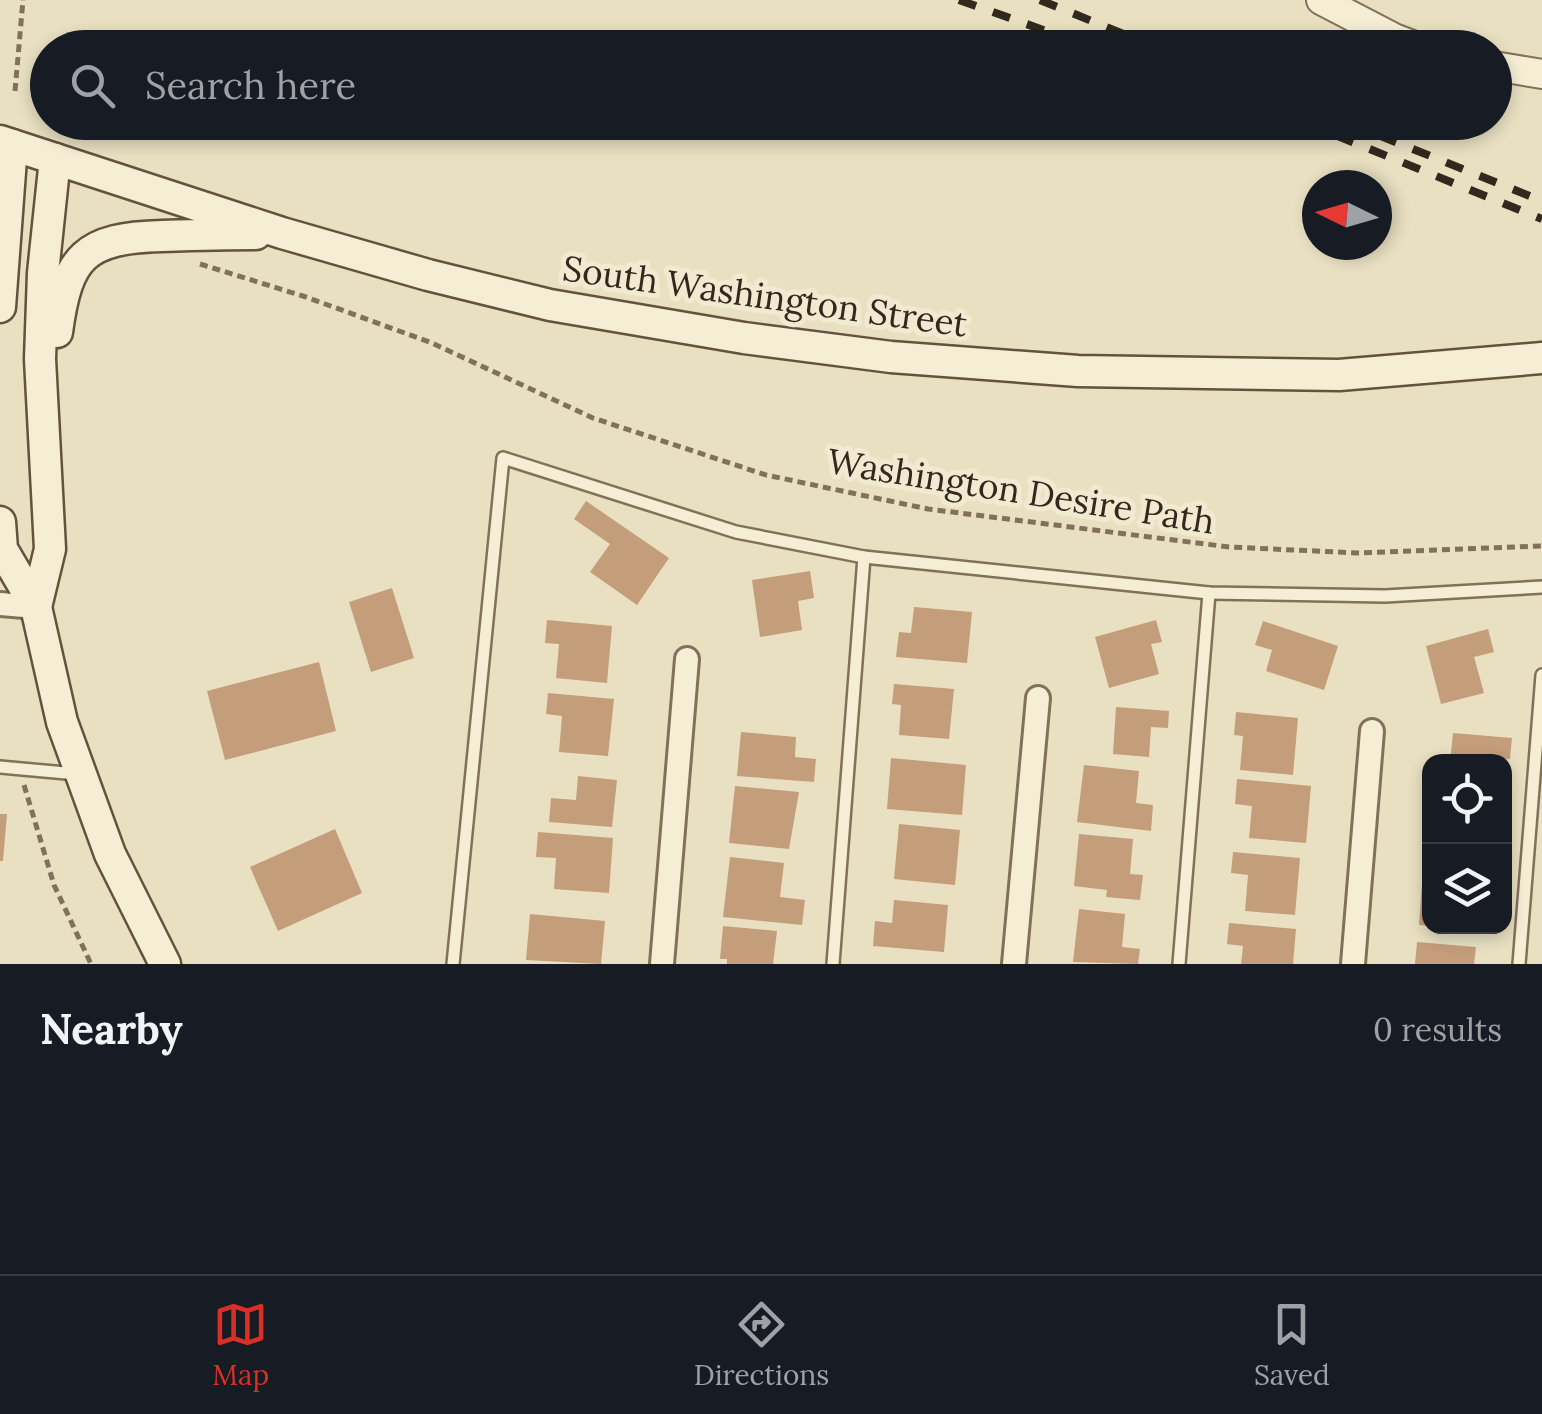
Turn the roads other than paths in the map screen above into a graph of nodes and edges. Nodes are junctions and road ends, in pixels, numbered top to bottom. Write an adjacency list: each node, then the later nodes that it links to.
1 (1321, 0): 2 (street)
2 (1379, 30)
3 (1512, 69): 4 (street)
4 (1542, 74)
5 (6, 143): 6 (main road, South Washington Street); 8 (main road)
6 (55, 159): 7 (main road, South Washington Street); 10 (main road)
7 (282, 233): 9 (main road, South Washington Street); 10 (main road)
8 (0, 306)
9 (1542, 358)
10 (42, 444): 16 (main road)
11 (0, 522): 16 (main road)
12 (864, 557): 14 (lane); 24 (lane); 26 (lane)
13 (1542, 586): 14 (lane)
14 (1209, 593): 28 (lane)
15 (0, 604): 16 (street)
16 (36, 607): 22 (main road)
17 (687, 660): 25 (street)
18 (1542, 675): 30 (lane)
19 (1038, 698): 27 (street)
20 (1372, 730): 29 (street)
21 (0, 768): 22 (lane)
22 (82, 775): 23 (main road)
23 (165, 964)
24 (453, 964)
25 (662, 964)
26 (833, 964)
27 (1014, 964)
28 (1179, 964)
29 (1353, 964)
30 (1519, 964)

